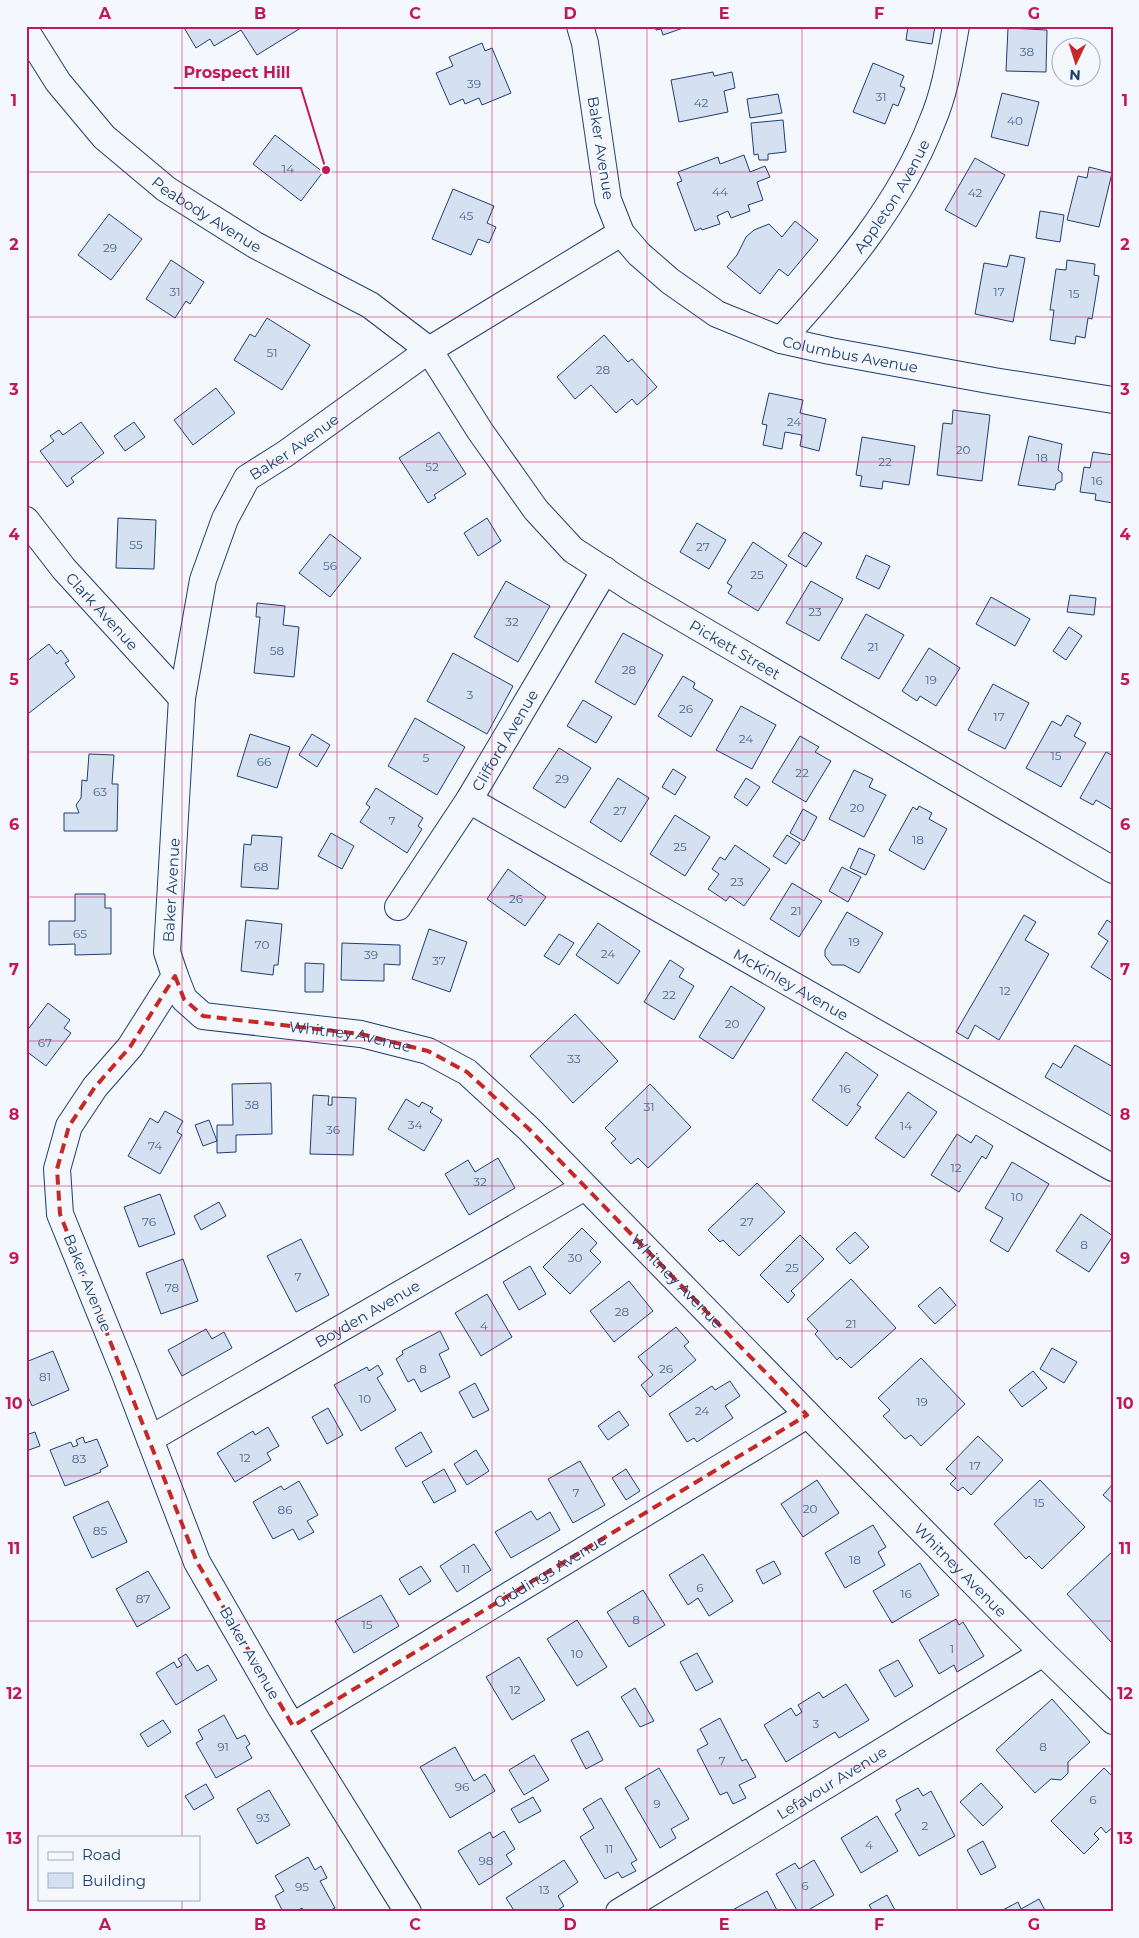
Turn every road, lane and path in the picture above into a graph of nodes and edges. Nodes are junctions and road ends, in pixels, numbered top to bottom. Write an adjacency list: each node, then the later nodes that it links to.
1 (580, 26): 4 (street, Baker Avenue)
2 (956, 26): 5 (street, Appleton Avenue)
3 (26, 31): 6 (street, Peabody Avenue)
4 (622, 233): 5 (street, Columbus Avenue); 6 (street, Baker Avenue)
5 (781, 340): 7 (street, Columbus Avenue)
6 (429, 350): 9 (street, Pickett Street); 10 (street, Baker Avenue)
7 (1113, 400)
8 (26, 520): 10 (street, Clark Avenue)
9 (605, 570): 11 (street, Clifford Avenue); 12 (street, Pickett Street)
10 (182, 698): 14 (street, Baker Avenue)
11 (469, 800): 13 (street, Clifford Avenue); 15 (street, McKinley Avenue)
12 (1113, 870)
13 (398, 906)
14 (175, 976): 16 (street, Whitney Avenue); 18 (street, Baker Avenue)
15 (1113, 1168)
16 (585, 1187): 17 (street, Whitney Avenue); 18 (street, Boyden Avenue)
17 (808, 1414): 19 (street, Whitney Avenue); 21 (street, Giddings Avenue)
18 (150, 1439): 21 (street, Baker Avenue)
19 (1043, 1653): 20 (street, Whitney Avenue); 23 (street, Lefavour Avenue)
20 (1113, 1720)
21 (293, 1726): 22 (street, Baker Avenue)
22 (408, 1912)
23 (619, 1912)

